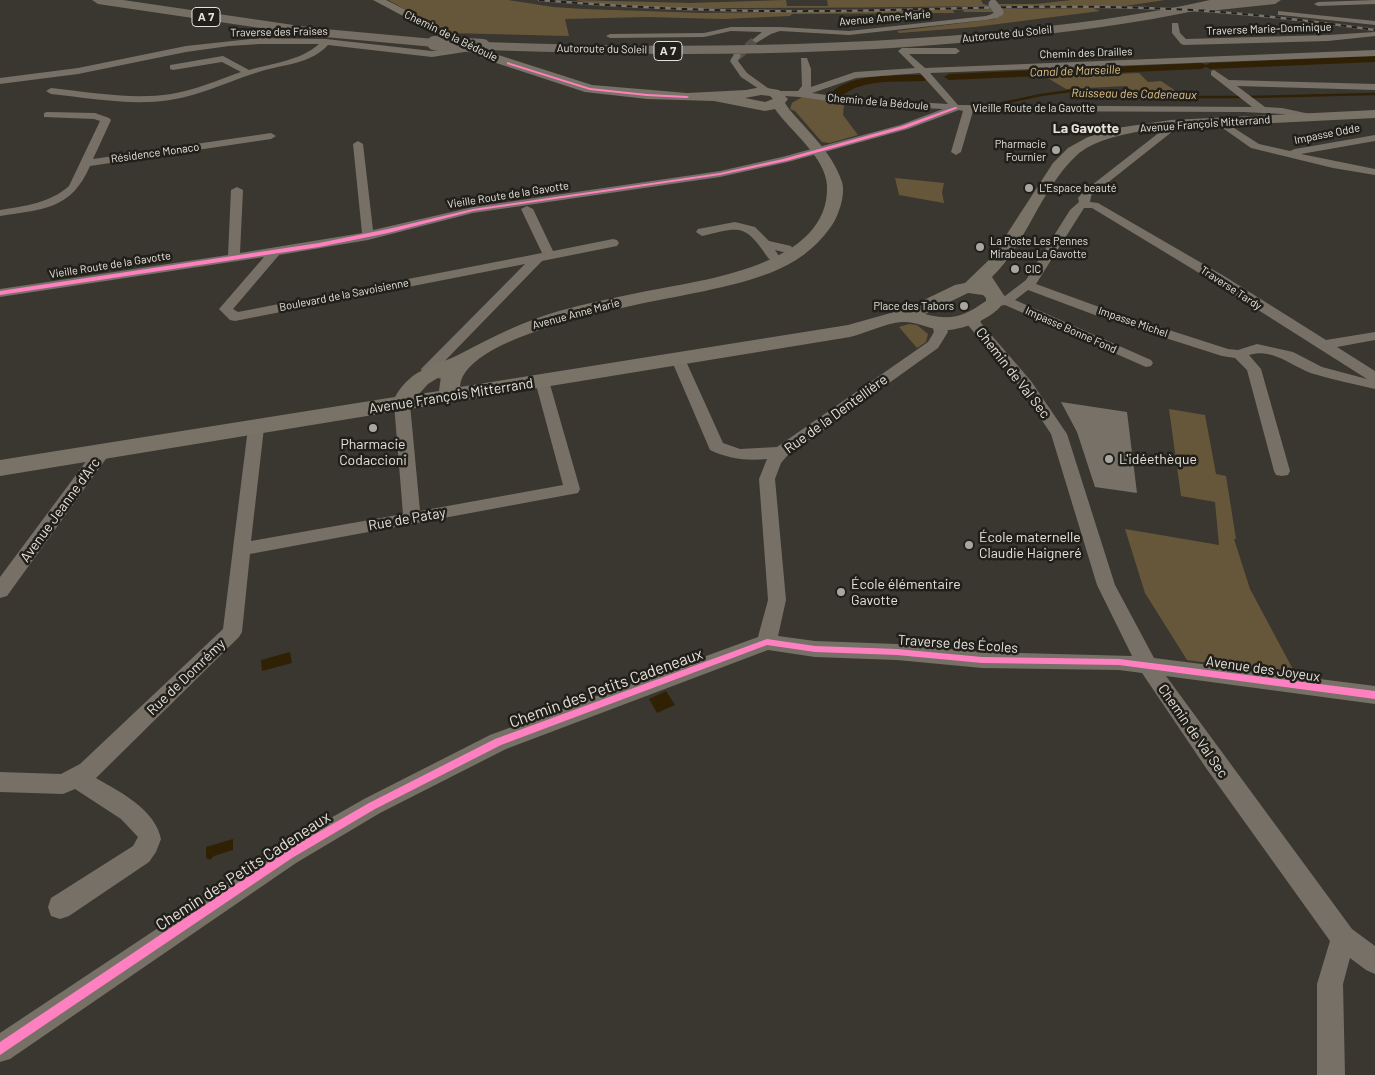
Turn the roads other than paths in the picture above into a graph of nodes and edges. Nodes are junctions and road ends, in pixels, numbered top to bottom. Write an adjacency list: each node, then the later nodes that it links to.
1 (98, 0): 19 (highway, Autoroute du Soleil / A 7)
2 (150, 0): 19 (highway, Autoroute du Soleil / A 7)
3 (378, 0): 22 (street, Chemin de la Bédoule)
4 (1226, 0): 9 (highway, Autoroute du Soleil / A 7)
5 (1275, 0): 9 (highway)
6 (994, 2): 10 (street, bridge)
7 (1375, 2): 8 (street)
8 (1318, 4)
9 (1180, 8): 18 (street, Traverse Marie-Dominique); 22 (highway, Autoroute du Soleil / A 7)
10 (998, 13): 12 (street); 17 (street, Avenue Anne-Marie)
11 (1281, 13): 14 (street)
12 (941, 14)
13 (872, 22): 17 (street)
14 (1375, 23)
15 (647, 26): 16 (street)
16 (773, 30): 17 (street, Avenue Anne-Marie); 20 (street, Avenue Anne-Marie)
17 (879, 31)
18 (1375, 34)
19 (430, 39): 22 (highway, Autoroute du Soleil / A 7, bridge)
20 (756, 40)
21 (326, 42): 22 (street, Traverse des Fraises); 29 (street); 31 (street, Traverse des Fraises)
22 (475, 44): 35 (street, Chemin de la Bédoule)
23 (956, 51): 28 (street)
24 (737, 56): 35 (street)
25 (1374, 59): 28 (street, Chemin des Drailles)
26 (804, 60): 36 (street)
27 (173, 67): 29 (street)
28 (920, 70): 36 (street, Chemin des Drailles); 37 (street)
29 (249, 72): 34 (street)
30 (1214, 73): 32 (street)
31 (0, 81)
32 (1228, 82): 33 (street); 39 (street)
33 (1375, 87)
34 (51, 91)
35 (749, 93): 36 (street, Chemin de la Bédoule); 36 (street)
36 (780, 97): 37 (street, Chemin de la Bédoule); 50 (street, Avenue Anne Marie)
37 (956, 108): 38 (street, Vieille Route de la Gavotte); 50 (street, Vieille Route de la Gavotte)
38 (969, 108): 39 (street, Vieille Route de la Gavotte); 51 (street)
39 (1263, 110): 42 (street, Vieille Route de la Gavotte)
40 (1375, 114): 42 (street, Avenue François Mitterrand)
41 (47, 115): 53 (street, Résidence Monaco)
42 (1307, 116): 43 (street, Avenue François Mitterrand)
43 (1220, 122): 44 (street, Avenue François Mitterrand); 52 (street)
44 (1170, 124): 56 (street); 69 (street, Avenue François Mitterrand)
45 (224, 129): 48 (street)
46 (271, 136): 48 (street, Résidence Monaco)
47 (1375, 138): 52 (street, Impasse Odde)
48 (225, 143): 53 (street, Résidence Monaco)
49 (358, 144): 60 (street)
50 (820, 150): 55 (street, Avenue Anne Marie); 60 (street, Vieille Route de la Gavotte)
51 (956, 152)
52 (1285, 154): 54 (street)
53 (86, 164): 58 (street, Résidence Monaco)
54 (1374, 172)
55 (833, 201): 62 (street, Avenue Anne Marie); 67 (street, Avenue Anne Marie)
56 (1086, 204): 69 (street); 75 (street, Traverse Tardy)
57 (527, 209): 64 (street)
58 (0, 213)
59 (702, 232): 62 (street)
60 (368, 236): 63 (street, Vieille Route de la Gavotte)
61 (613, 243): 64 (street, Boulevard de la Savoisienne)
62 (776, 250): 67 (street); 68 (street, Avenue Anne Marie)
63 (270, 252): 64 (street, Boulevard de la Savoisienne); 65 (street, Vieille Route de la Gavotte); 71 (street)
64 (544, 256): 80 (street)
65 (234, 258): 66 (street, Vieille Route de la Gavotte); 66 (street)
66 (218, 260): 70 (street, Vieille Route de la Gavotte)
67 (758, 270): 68 (street, Avenue Anne Marie)
68 (689, 288): 77 (street, Avenue Anne Marie)
69 (998, 292): 72 (street, Avenue François Mitterrand); 73 (street, Avenue François Mitterrand); 76 (street, Impasse Michel); 79 (street, Impasse Bonne Fond)
70 (0, 293)
71 (229, 295)
72 (974, 316): 73 (street, Avenue François Mitterrand); 96 (street, Chemin de Val Sec)
73 (930, 319): 78 (street, Avenue François Mitterrand); 89 (street, Rue de la Dentellière)
74 (1375, 336): 75 (street)
75 (1324, 345): 82 (street, Traverse Tardy)
76 (1239, 354): 84 (street, Impasse Michel); 91 (street)
77 (470, 357): 80 (street, Avenue Anne Marie); 81 (street, Avenue Anne Marie)
78 (678, 359): 83 (street, Avenue François Mitterrand); 89 (street)
79 (1146, 363)
80 (429, 373): 81 (street); 86 (street, Avenue Anne Marie)
81 (450, 376): 85 (street)
82 (1375, 377)
83 (542, 381): 85 (street, Avenue François Mitterrand); 92 (street, Rue de Patay)
84 (1375, 385)
85 (450, 397): 86 (street, Avenue François Mitterrand)
86 (402, 404): 87 (street, Avenue François Mitterrand); 92 (street)
87 (256, 428): 88 (street, Avenue François Mitterrand); 93 (street, Rue de Domrémy)
88 (102, 452): 90 (street, Avenue François Mitterrand); 94 (street, Avenue Jeanne d'Arc)
89 (781, 452): 95 (street, Rue de la Dentellière)
90 (0, 468)
91 (1282, 471)
92 (412, 518): 93 (street, Rue de Patay)
93 (243, 549): 98 (street, Rue de Domrémy)
94 (0, 591)
95 (767, 642): 96 (street, Traverse des Écoles); 103 (street, Chemin des Petits Cadeneaux)
96 (1147, 665): 97 (street, Avenue des Joyeux); 101 (street, Chemin de Val Sec)
97 (1375, 695)
98 (77, 778): 99 (street); 100 (street)
99 (0, 782)
100 (60, 907)
101 (1343, 938): 102 (street, Chemin de Val Sec); 104 (street)
102 (1375, 960)
103 (0, 1049)
104 (1331, 1075)

